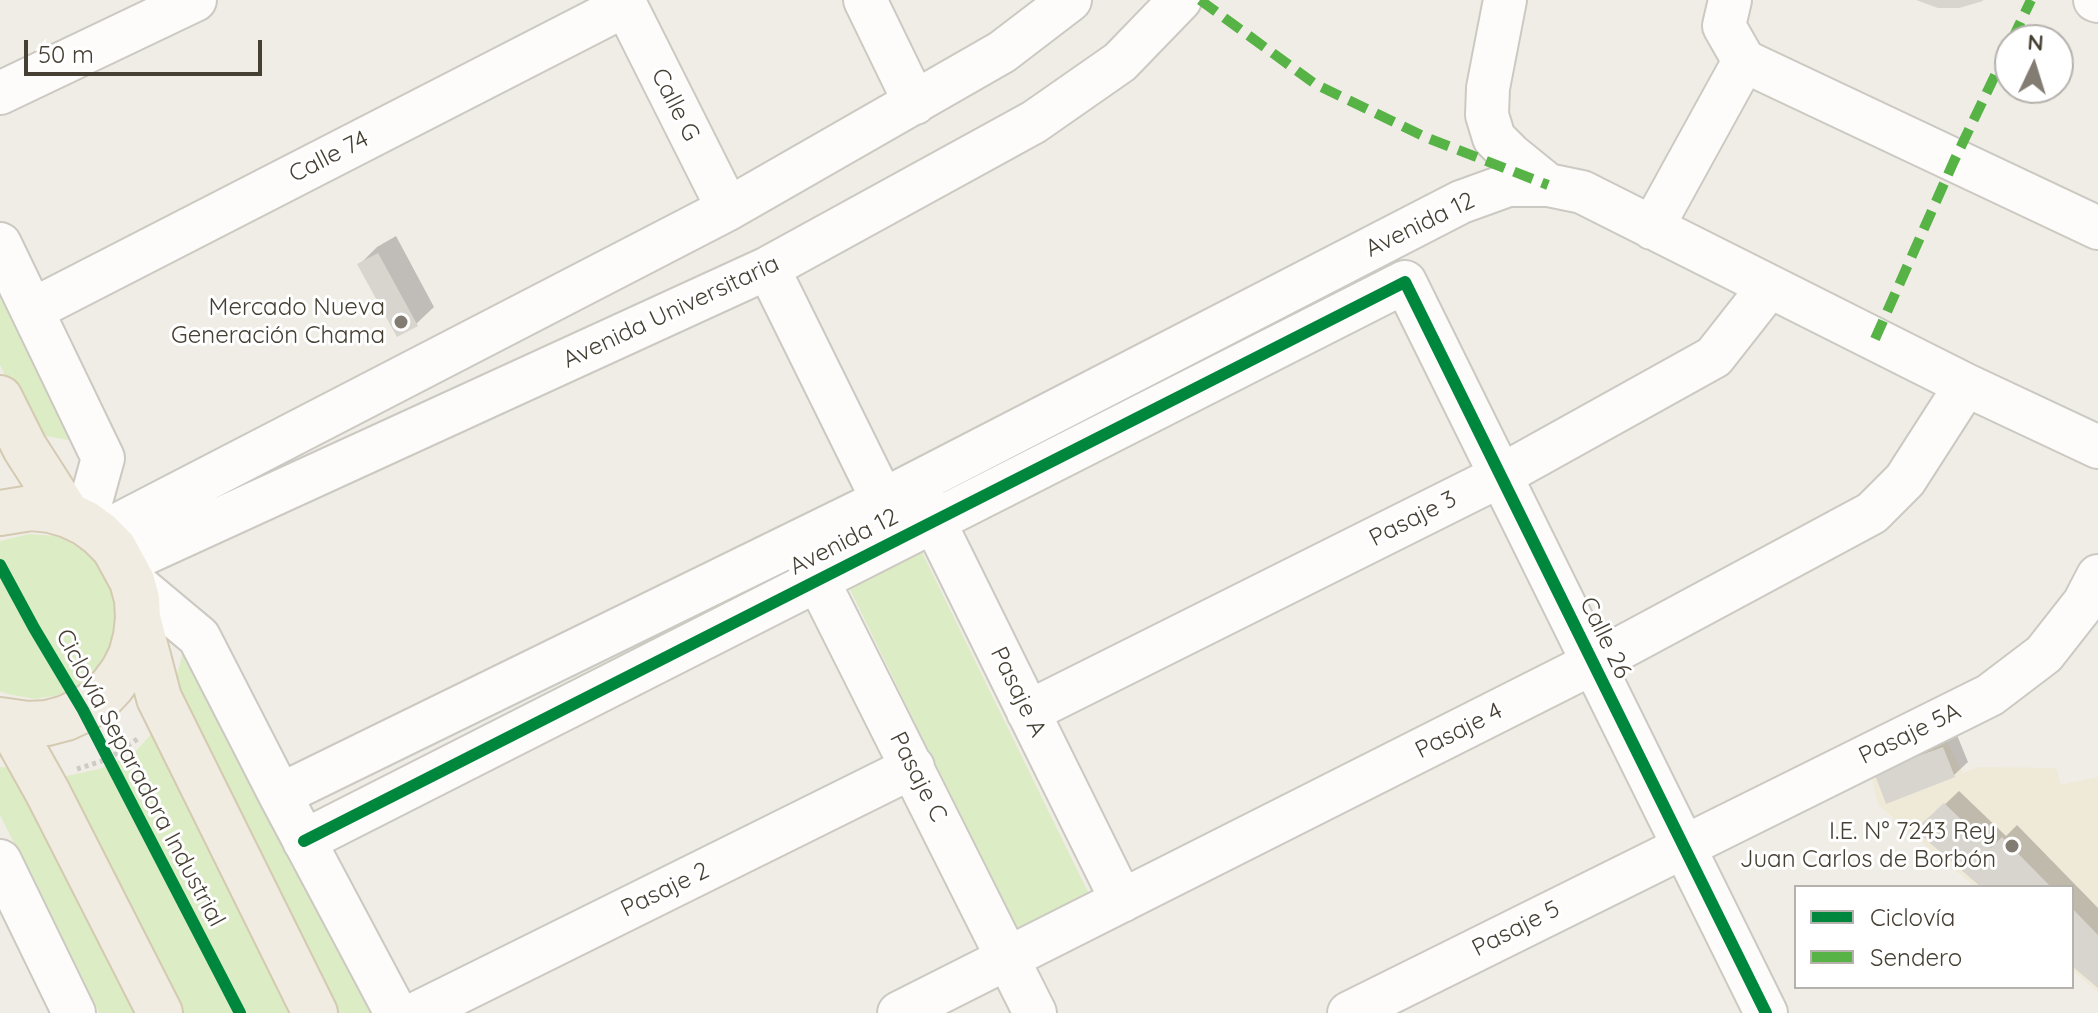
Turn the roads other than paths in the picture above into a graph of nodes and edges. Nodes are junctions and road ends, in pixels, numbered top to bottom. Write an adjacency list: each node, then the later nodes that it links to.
1 (195, 0): 9 (street)
2 (865, 0): 10 (street)
3 (1070, 0): 10 (street)
4 (1180, 0): 16 (street, Avenida Universitaria)
5 (1505, 0): 11 (street)
6 (1730, 0): 8 (street)
7 (624, 3): 12 (street, Calle G); 19 (street, Calle 74)
8 (1744, 61): 13 (street); 14 (street)
9 (0, 93)
10 (915, 103): 12 (street)
11 (1548, 185): 13 (street, Avenida 12); 24 (street, Avenida 12)
12 (728, 209): 28 (street)
13 (1652, 228): 18 (street, Avenida 12)
14 (2098, 228)
15 (0, 244): 19 (street)
16 (768, 268): 24 (street, Pasaje A); 28 (street, Avenida Universitaria)
17 (1405, 282): 23 (street, Calle 26); 26 (street, Avenida 12)
18 (1769, 287): 20 (street, Avenida 12); 23 (street, Pasaje 3)
19 (32, 310): 28 (street)
20 (1966, 385): 22 (street, Avenida 12); 31 (street, Pasaje 4)
21 (0, 398): 28 (main road)
22 (2098, 447)
23 (1500, 476): 31 (street, Calle 26); 32 (street, Pasaje 3)
24 (899, 492): 26 (street, Pasaje A); 27 (street, Avenida 12)
25 (0, 513): 28 (main road)
26 (918, 529): 30 (street, Avenida 12); 32 (street, Pasaje A)
27 (798, 542): 30 (street, Pasaje C); 35 (street, Avenida 12)
28 (108, 556): 33 (main road); 35 (street); 43 (main road)
29 (2098, 576): 37 (street, Pasaje 5A)
30 (818, 580): 34 (street, Pasaje C); 36 (street, Avenida 12)
31 (1593, 663): 37 (street, Calle 26); 39 (street, Pasaje 4)
32 (1028, 712): 39 (street, Pasaje A)
33 (5, 721): 42 (main road)
34 (913, 767): 40 (street, Pasaje C); 45 (street, Pasaje 2)
35 (280, 795): 36 (street)
36 (304, 841): 44 (street)
37 (1683, 846): 48 (street, Pasaje 5); 49 (street, Calle 26)
38 (0, 861): 41 (street)
39 (1122, 901): 40 (street, Pasaje 4)
40 (1009, 958): 46 (street, Pasaje 4); 47 (street, Pasaje C)
41 (74, 1013)
42 (160, 1013)
43 (315, 1013)
44 (396, 1013)
45 (417, 1013)
46 (899, 1013)
47 (1035, 1013)
48 (1349, 1013)
49 (1766, 1013)

